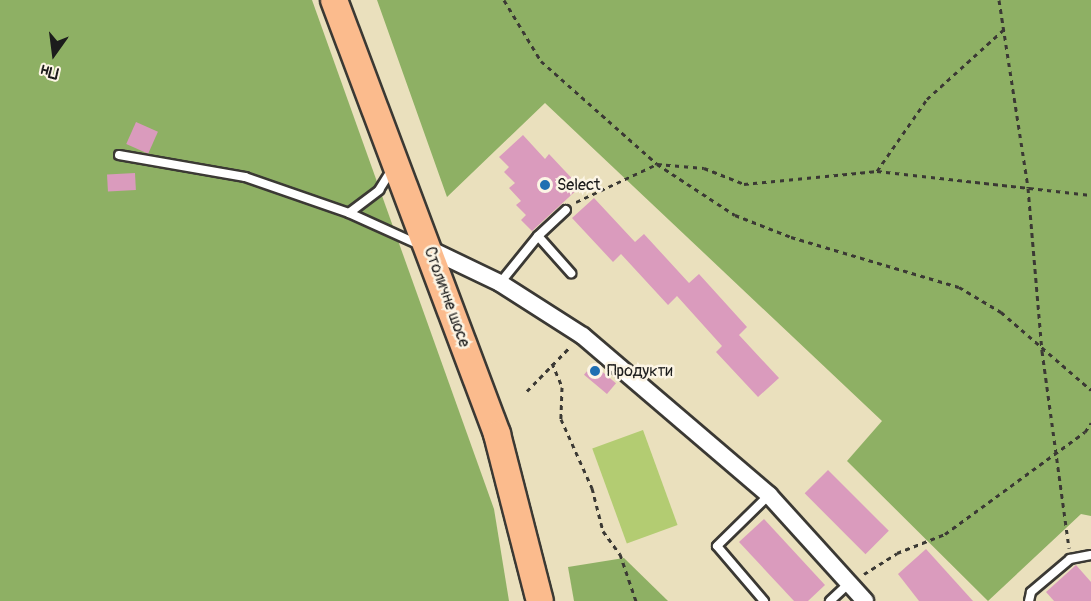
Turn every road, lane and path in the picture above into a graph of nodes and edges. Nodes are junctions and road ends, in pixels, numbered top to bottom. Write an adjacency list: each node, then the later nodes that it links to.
1 (334, 0): 6 (main road, Столичне шосе)
2 (504, 0): 7 (path)
3 (999, 0): 4 (path)
4 (1003, 30): 8 (path); 9 (path)
5 (119, 155): 12 (lane)
6 (396, 161): 12 (lane); 14 (main road, Столичне шосе)
7 (657, 164): 8 (path); 11 (path); 18 (path)
8 (877, 171): 9 (path)
9 (1028, 188): 10 (path); 18 (path)
10 (1091, 195)
11 (566, 210): 13 (lane)
12 (349, 213): 14 (lane)
13 (538, 236): 15 (lane); 16 (lane)
14 (429, 249): 16 (street); 28 (main road, Столичне шосе)
15 (571, 273)
16 (500, 283): 17 (street)
17 (583, 336): 19 (path); 24 (street)
18 (1042, 351): 20 (path); 23 (path)
19 (552, 363): 21 (path); 29 (path)
20 (1091, 390)
21 (526, 391)
22 (1091, 423): 23 (path)
23 (1056, 453): 26 (path); 27 (path)
24 (769, 495): 27 (street); 30 (lane)
25 (1091, 555): 26 (lane)
26 (1070, 558): 33 (lane)
27 (849, 583): 31 (lane); 32 (street)
28 (540, 601)
29 (636, 601)
30 (764, 601)
31 (830, 601)
32 (865, 601)
33 (1029, 601)

